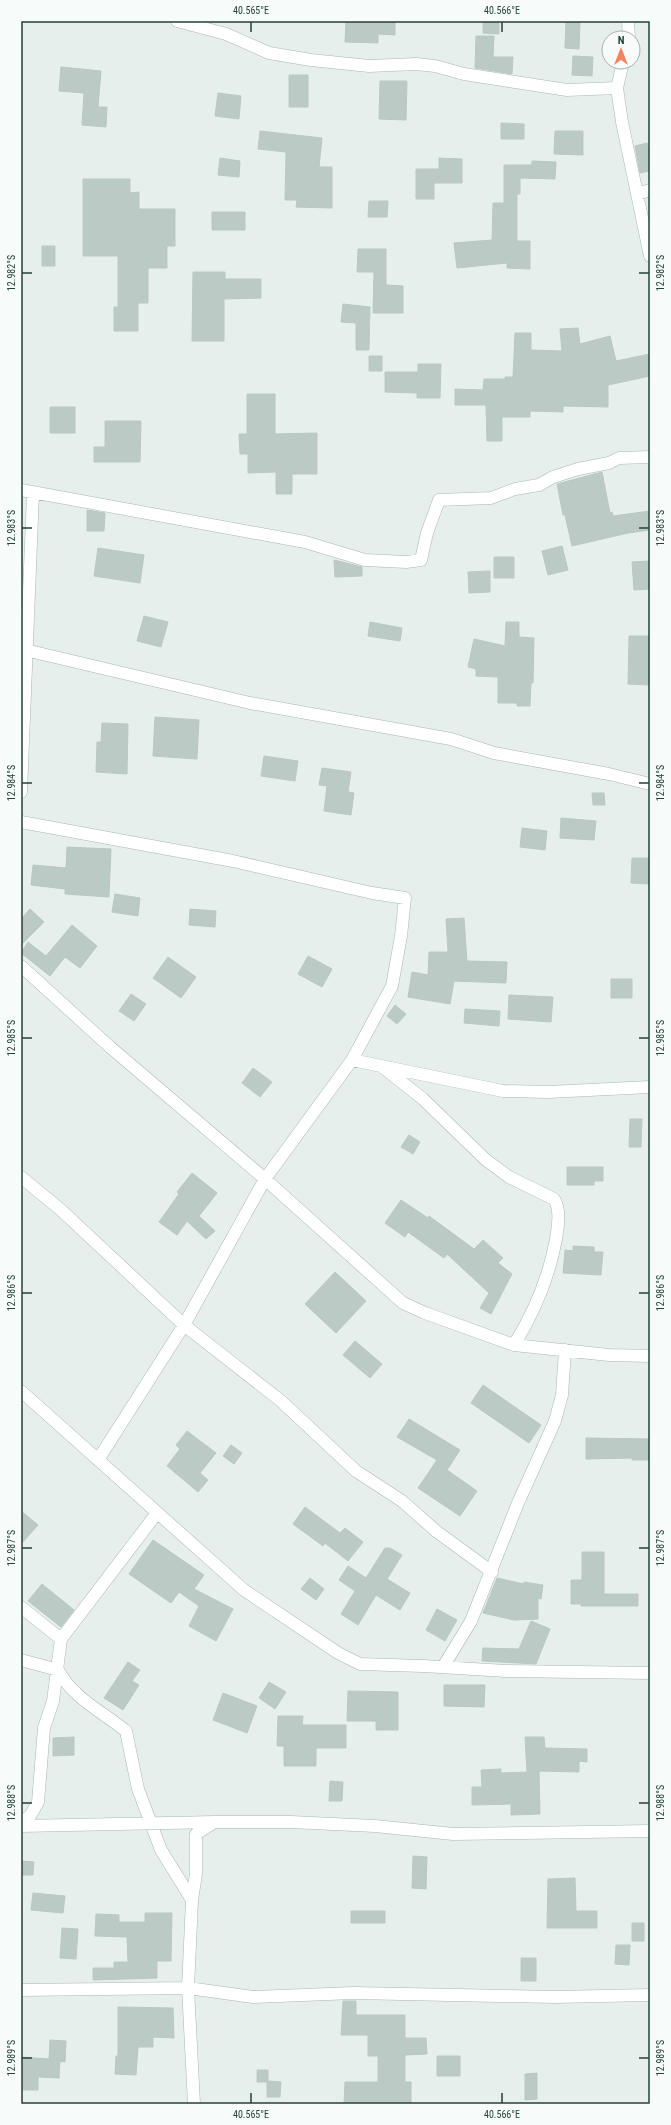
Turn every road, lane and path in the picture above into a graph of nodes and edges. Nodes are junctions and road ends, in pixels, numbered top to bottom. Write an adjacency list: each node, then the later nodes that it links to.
1 (177, 21): 3 (street)
2 (622, 70): 3 (street)
3 (617, 88): 5 (street)
4 (650, 190): 5 (street)
5 (637, 194): 6 (street)
6 (650, 256)
7 (650, 457): 8 (street)
8 (27, 491): 9 (street)
9 (24, 650): 10 (street); 11 (street)
10 (650, 784)
11 (21, 792)
12 (21, 822): 14 (street)
13 (21, 966): 18 (street)
14 (352, 1060): 15 (street); 18 (street)
15 (381, 1066): 16 (street); 20 (street)
16 (650, 1087)
17 (21, 1177): 19 (street)
18 (265, 1179): 19 (street); 20 (street)
19 (184, 1325): 24 (street); 26 (street)
20 (514, 1345): 21 (street)
21 (565, 1350): 22 (street); 26 (street)
22 (650, 1356)
23 (21, 1391): 24 (street)
24 (98, 1460): 25 (street)
25 (157, 1513): 28 (street); 30 (street)
26 (492, 1572): 30 (street)
27 (21, 1607): 28 (street)
28 (61, 1639): 31 (street)
29 (21, 1660): 31 (street)
30 (443, 1667): 32 (street)
31 (58, 1670): 33 (street); 35 (street)
32 (650, 1673)
33 (21, 1822)
34 (216, 1822): 35 (street); 37 (street); 38 (street)
35 (151, 1824): 36 (street); 38 (street)
36 (21, 1826)
37 (650, 1831)
38 (192, 1900): 39 (street)
39 (188, 1988): 40 (street); 41 (street); 42 (street)
40 (21, 1990)
41 (650, 1994)
42 (194, 2104)

